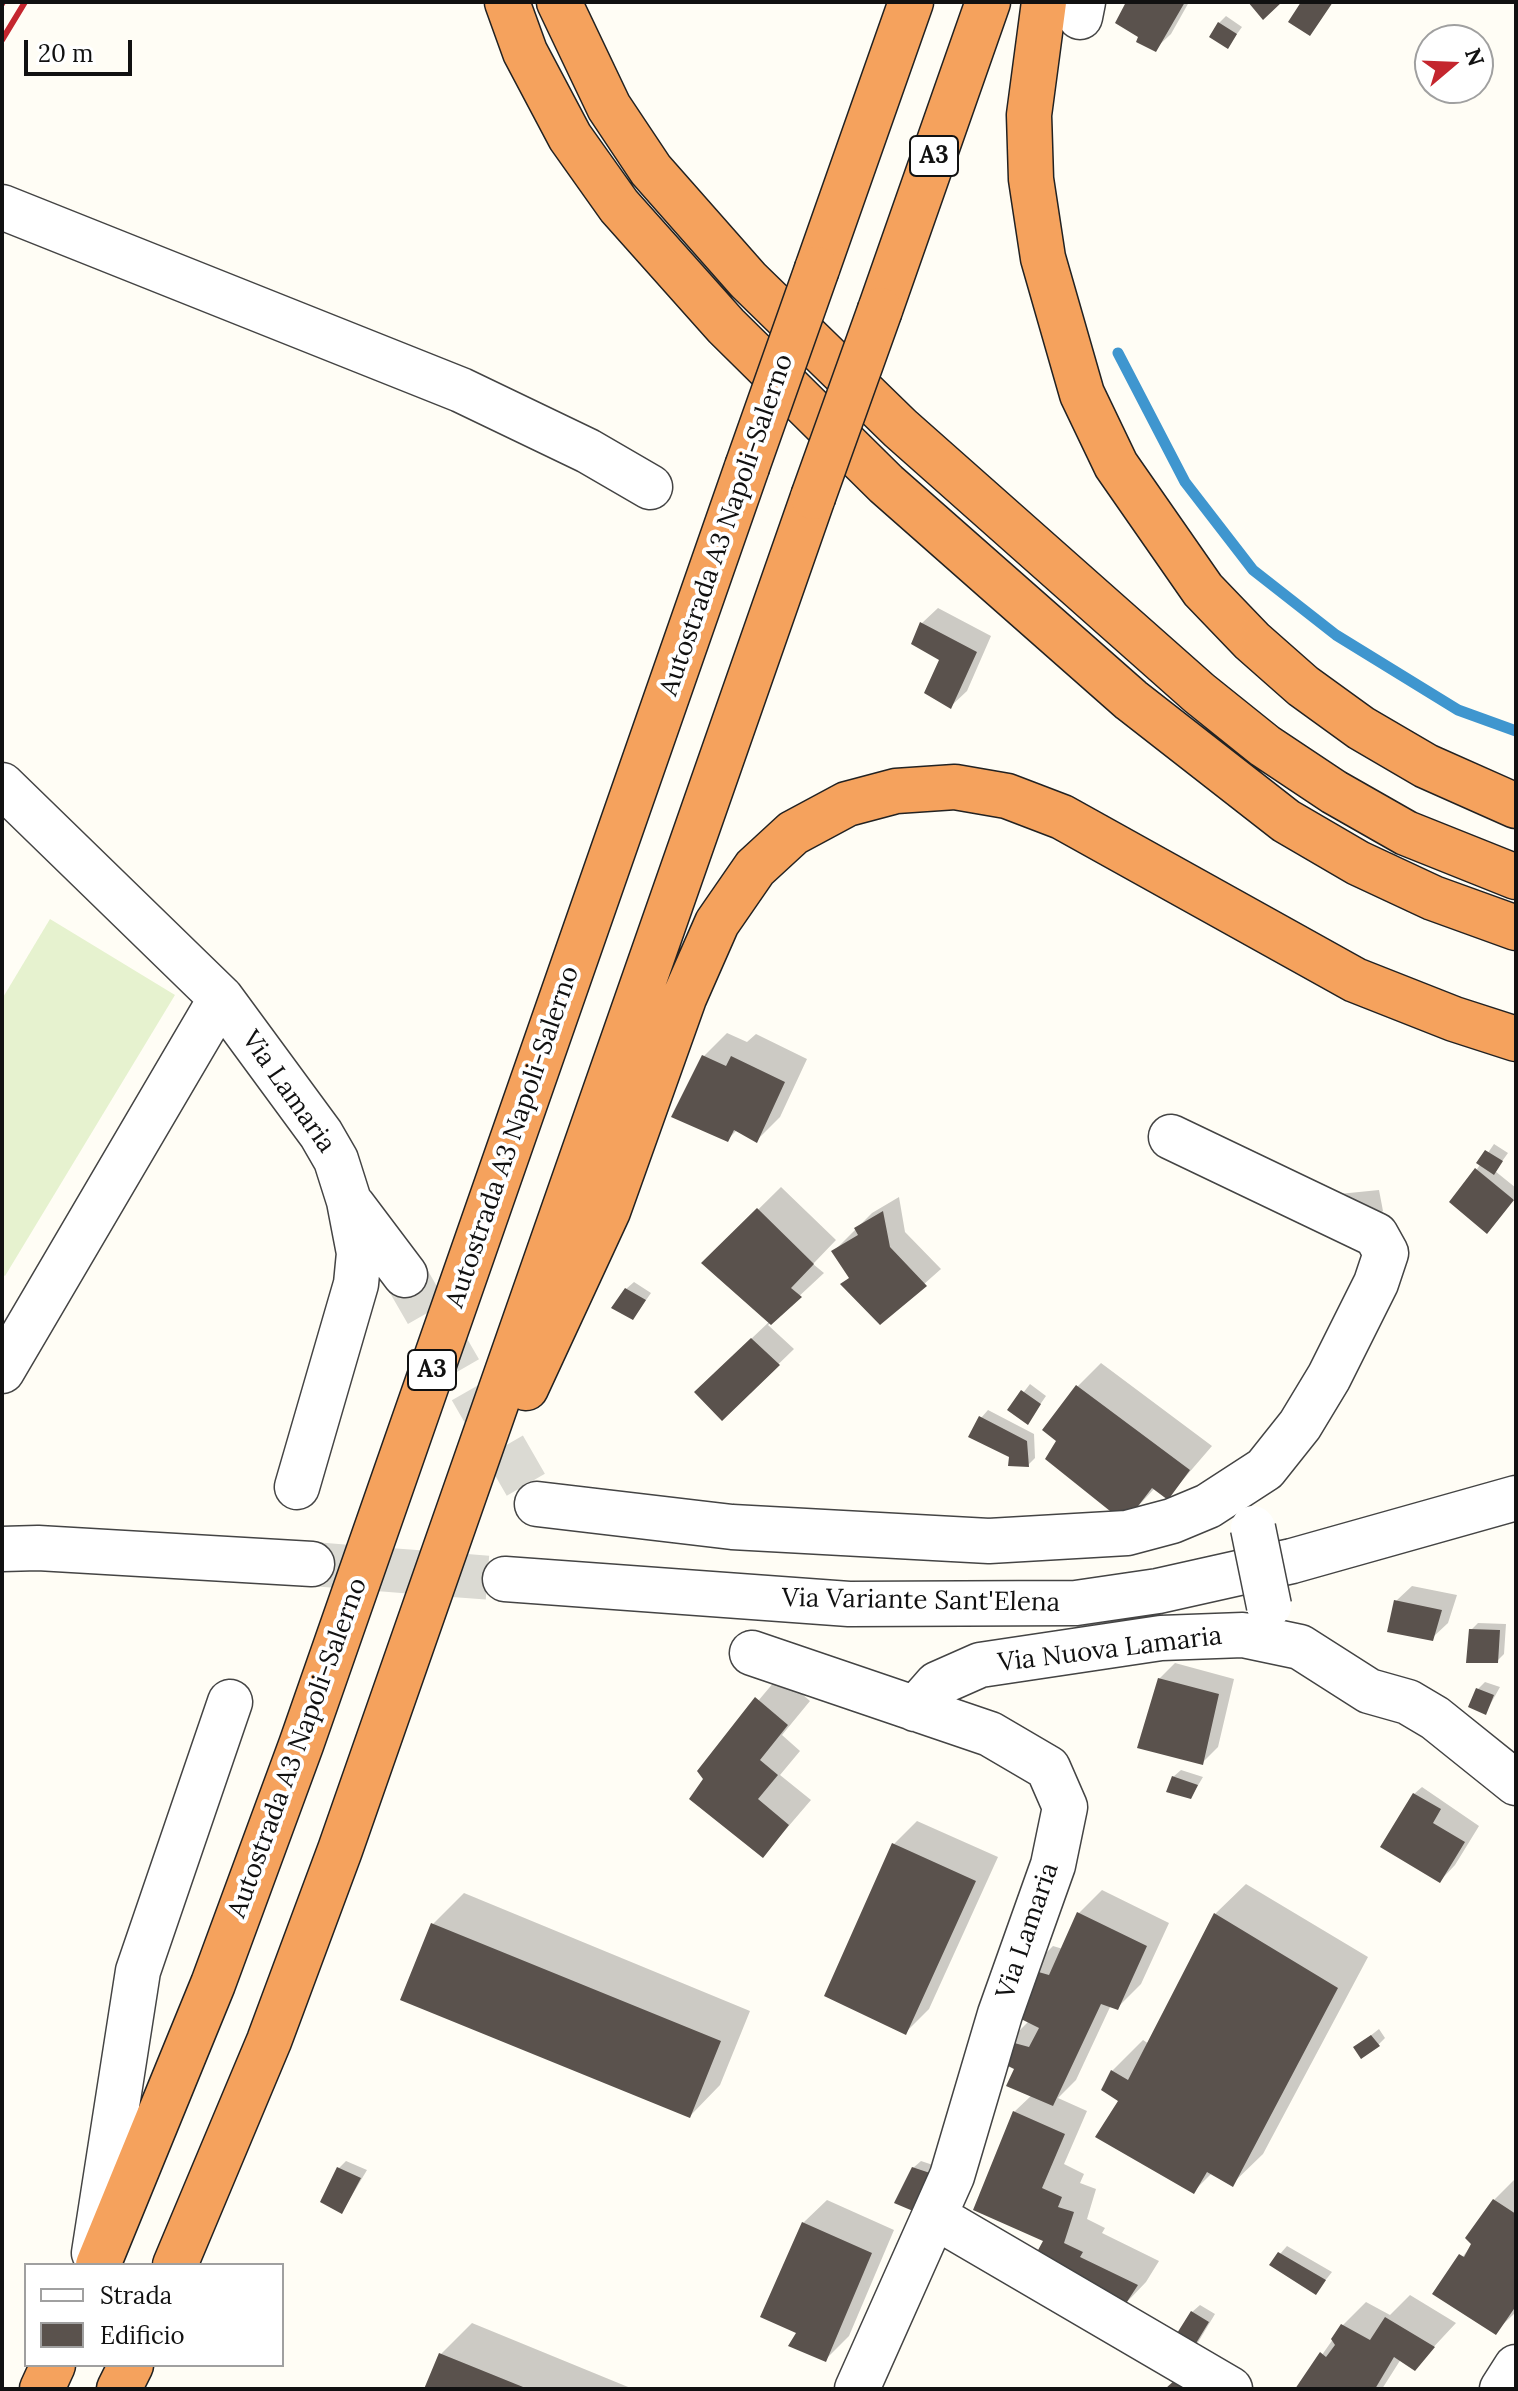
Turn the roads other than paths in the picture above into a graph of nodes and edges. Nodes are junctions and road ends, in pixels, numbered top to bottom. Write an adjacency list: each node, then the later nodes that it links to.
1 (507, 2): 13 (highway)
2 (559, 2): 12 (highway)
3 (894, 2): 7 (highway)
4 (911, 2): 7 (highway, Autostrada A3 Napoli-Salerno / A3)
5 (988, 2): 24 (highway, A3, bridge)
6 (1069, 7): 11 (highway)
7 (866, 130): 35 (highway, Autostrada A3 Napoli-Salerno / A3, bridge)
8 (2, 207): 9 (street)
9 (650, 487)
10 (2, 785): 14 (street, Via Lamaria)
11 (1516, 806)
12 (1516, 877)
13 (1516, 928)
14 (221, 998): 17 (street, Via Lamaria); 19 (street)
15 (1516, 1039): 24 (highway)
16 (1171, 1137): 20 (street)
17 (349, 1201): 18 (street); 21 (street, Via Lamaria)
18 (405, 1275)
19 (2, 1371)
20 (1244, 1485): 23 (street); 28 (street, bridge)
21 (297, 1487)
22 (1516, 1498): 27 (street, Via Variante Sant'Elena)
23 (537, 1504)
24 (459, 1509): 36 (highway, A3)
25 (14, 1542): 26 (street)
26 (312, 1564)
27 (505, 1579)
28 (1272, 1624): 31 (street, Via Nuova Lamaria); 32 (street, Via Nuova Lamaria)
29 (752, 1653): 31 (street, Via Lamaria)
30 (230, 1702): 34 (street)
31 (915, 1709): 33 (street, Via Lamaria)
32 (1516, 1783)
33 (934, 2216): 42 (street, Via Lamaria); 43 (street)
34 (92, 2263)
35 (99, 2263)
36 (176, 2263)
37 (52, 2367): 40 (highway)
38 (130, 2367): 41 (highway)
39 (1516, 2367): 44 (street)
40 (42, 2389)
41 (119, 2389)
42 (857, 2389)
43 (1230, 2389)
44 (1502, 2389)

